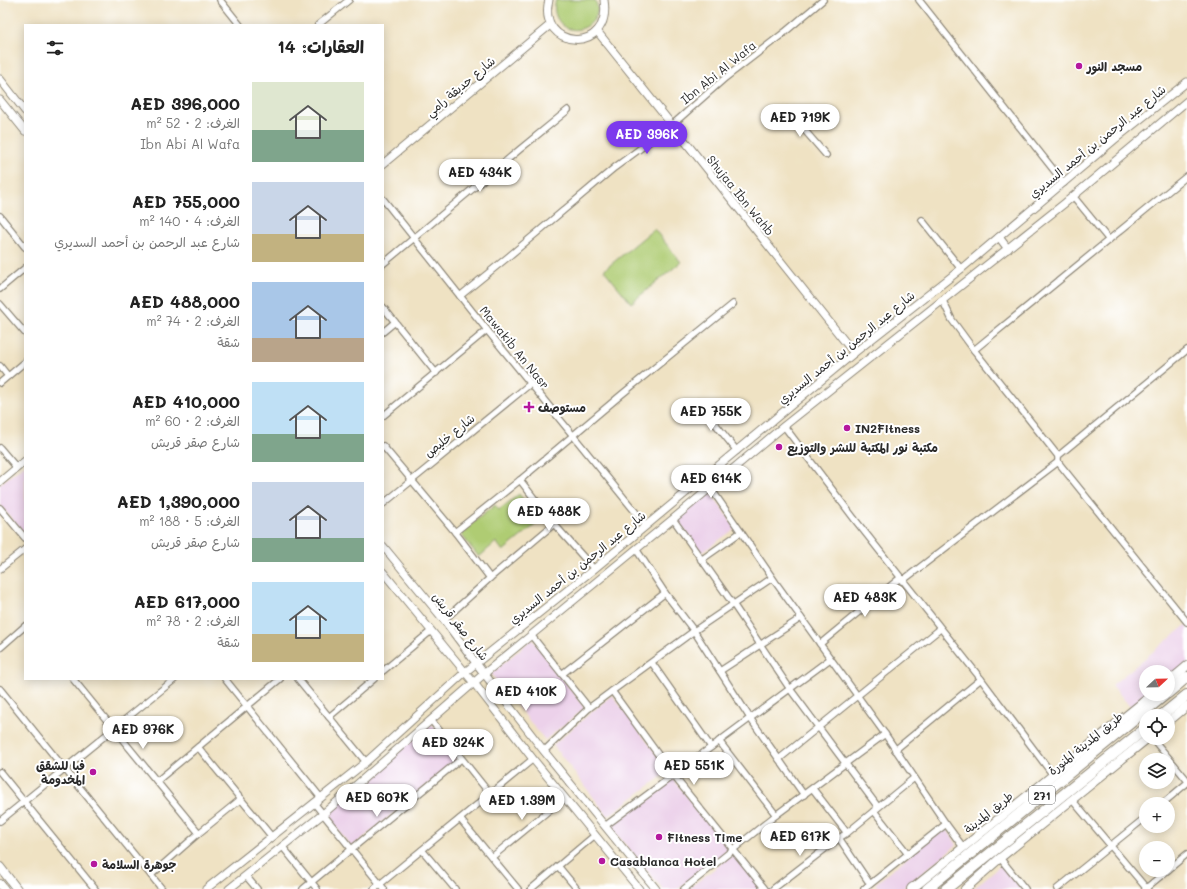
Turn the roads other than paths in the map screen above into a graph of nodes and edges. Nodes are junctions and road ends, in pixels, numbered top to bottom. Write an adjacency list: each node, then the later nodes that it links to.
1 (220, 0): 7 (street)
2 (349, 0): 8 (street)
3 (548, 0): 9 (street)
4 (604, 0): 10 (street)
5 (823, 0): 18 (street, Ibn Abi Al Wafa)
6 (919, 0): 23 (street)
7 (239, 24)
8 (319, 24)
9 (550, 25): 10 (street); 21 (street, شارع حديقة رامي)
10 (597, 31): 18 (street, Shujaa Ibn Wahb)
11 (0, 79): 15 (street)
12 (1187, 82): 23 (street, شارع عبد الرحمن بن أحمد السديري)
13 (0, 100): 19 (street)
14 (1187, 101): 24 (street, شارع عبد الرحمن بن أحمد السديري)
15 (24, 110)
16 (568, 110): 29 (street)
17 (787, 110): 20 (street)
18 (672, 125): 37 (street, Ibn Abi Al Wafa); 48 (street, Shujaa Ibn Wahb)
19 (24, 130)
20 (826, 155)
21 (384, 163)
22 (1187, 176): 30 (street)
23 (1064, 182): 28 (street, شارع عبد الرحمن بن أحمد السديري)
24 (1074, 196): 30 (street); 32 (street, شارع عبد الرحمن بن أحمد السديري)
25 (384, 200): 29 (street, Mawakib An Nasr)
26 (0, 216): 31 (street)
27 (922, 220): 35 (street)
28 (999, 237): 32 (street); 35 (street, شارع عبد الرحمن بن أحمد السديري)
29 (413, 239): 33 (street); 37 (street, Mawakib An Nasr)
30 (1109, 240): 46 (street)
31 (24, 246)
32 (1008, 249): 38 (street, شارع عبد الرحمن بن أحمد السديري)
33 (384, 263)
34 (24, 269): 36 (street)
35 (961, 269): 48 (street, شارع عبد الرحمن بن أحمد السديري)
36 (0, 289)
37 (460, 296): 43 (street, Mawakib An Nasr)
38 (943, 301): 46 (street); 57 (street, شارع عبد الرحمن بن أحمد السديري)
39 (0, 304): 45 (street)
40 (733, 304): 58 (street)
41 (384, 308): 42 (street)
42 (395, 322): 44 (street); 51 (street)
43 (487, 330): 51 (street); 54 (street, Mawakib An Nasr)
44 (384, 331)
45 (24, 332)
46 (974, 350): 62 (street)
47 (1187, 350): 62 (street)
48 (854, 353): 61 (street, شارع عبد الرحمن بن أحمد السديري)
49 (24, 363): 52 (street)
50 (0, 366): 52 (street)
51 (436, 373): 56 (street)
52 (8, 376): 53 (street)
53 (0, 383)
54 (530, 384): 58 (street, Mawakib An Nasr); 66 (street, شارع خليص)
55 (698, 402): 61 (street)
56 (384, 415)
57 (784, 426): 69 (street, شارع عبد الرحمن بن أحمد السديري); 87 (street)
58 (572, 435): 67 (street); 74 (street, Mawakib An Nasr)
59 (384, 447): 66 (street)
60 (0, 448): 65 (street)
61 (737, 451): 74 (street, شارع عبد الرحمن بن أحمد السديري)
62 (1058, 456): 64 (street)
63 (24, 462): 65 (street)
64 (1058, 462): 87 (street); 92 (street)
65 (16, 468): 68 (street)
66 (411, 480): 70 (street, شارع خليص); 75 (street)
67 (520, 480): 73 (street); 75 (street)
68 (0, 482)
69 (710, 487): 72 (street, شارع عبد الرحمن بن أحمد السديري); 76 (street)
70 (384, 503)
71 (0, 508): 77 (street)
72 (673, 519): 79 (street, شارع عبد الرحمن بن أحمد السديري); 81 (street)
73 (554, 524): 83 (street); 85 (street)
74 (646, 525): 83 (street, شارع عبد الرحمن بن أحمد السديري)
75 (455, 532): 85 (street)
76 (741, 532): 81 (street); 86 (street)
77 (24, 537)
78 (384, 547): 91 (street, شارع صقر قريش)
79 (636, 549): 88 (street); 97 (street, شارع عبد الرحمن بن أحمد السديري)
80 (24, 550): 82 (street)
81 (701, 560): 89 (street)
82 (0, 569)
83 (594, 569): 103 (street, شارع عبد الرحمن بن أحمد السديري)
84 (384, 573): 95 (street)
85 (490, 578): 91 (street)
86 (772, 578): 89 (street); 90 (street)
87 (901, 579): 94 (street); 99 (street)
88 (665, 593): 96 (street); 109 (street)
89 (733, 604): 96 (street); 98 (street)
90 (801, 618): 98 (street); 99 (street)
91 (444, 620): 103 (street, شارع صقر قريش)
92 (1187, 622)
93 (24, 627): 100 (street)
94 (940, 628): 112 (street); 125 (street)
95 (431, 631): 105 (street); 106 (street)
96 (694, 631): 102 (street); 107 (street)
97 (531, 634): 108 (street, شارع عبد الرحمن بن أحمد السديري); 109 (street)
98 (760, 644): 107 (street); 121 (street)
99 (820, 644): 101 (street)
100 (0, 648)
101 (830, 659): 121 (street); 125 (street)
102 (652, 663): 123 (street); 146 (street)
103 (476, 664): 106 (street, شارع عبد الرحمن بن أحمد السديري); 108 (street, شارع صقر قريش)
104 (1187, 666): 110 (main road)
105 (384, 670)
106 (464, 672): 119 (street); 153 (street, شارع عبد الرحمن بن أحمد السديري)
107 (720, 672): 135 (street)
108 (484, 673): 119 (street, شارع عبد الرحمن بن أحمد السديري); 148 (street, شارع صقر قريش)
109 (562, 674): 131 (street)
110 (1175, 676)
111 (1187, 677): 120 (highway, طريق المدينة المنورة / 271)
112 (981, 679): 149 (street); 158 (street)
113 (74, 680): 138 (street)
114 (174, 680): 138 (street)
115 (226, 680): 129 (street)
116 (279, 680): 129 (street)
117 (299, 680): 134 (street)
118 (373, 680): 134 (street)
119 (474, 683): 136 (street, شارع عبد الرحمن بن أحمد السديري); 152 (street)
120 (1175, 686)
121 (790, 688): 135 (street); 137 (street)
122 (0, 689): 155 (street)
123 (612, 691): 131 (street); 157 (street)
124 (1187, 695): 132 (highway)
125 (856, 696): 137 (street); 139 (street)
126 (1144, 701): 147 (main road, طريق المدينة)
127 (1152, 701): 147 (main road)
128 (1157, 701): 232 (highway, طريق المدينة المنورة / 271)
129 (247, 706): 145 (street); 167 (street)
130 (1187, 706): 133 (main road)
131 (589, 708): 148 (street)
132 (1170, 709)
133 (1175, 716)
134 (329, 717): 153 (street)
135 (750, 718): 141 (street); 151 (street)
136 (431, 720): 150 (street); 176 (street, شارع عبد الرحمن بن أحمد السديري)
137 (818, 727): 151 (street); 154 (street)
138 (115, 728): 155 (street); 161 (street)
139 (885, 734): 149 (street); 154 (street)
140 (1139, 734): 144 (highway, 271)
141 (719, 741): 146 (street); 178 (street)
142 (1140, 745): 170 (main road)
143 (1158, 745): 160 (street)
144 (1124, 746): 175 (main road); 233 (highway, 271)
145 (198, 747): 161 (street); 169 (street)
146 (711, 747): 157 (street)
147 (1088, 747): 158 (main road, طريق المدينة)
148 (544, 750): 173 (street, شارع صقر قريش)
149 (895, 750): 159 (street)
150 (461, 759): 164 (street); 193 (street)
151 (779, 759): 165 (street)
152 (533, 760): 164 (street); 168 (street)
153 (366, 762): 167 (street, شارع عبد الرحمن بن أحمد السديري)
154 (846, 764): 163 (street); 174 (street)
155 (65, 769): 171 (street); 202 (street)
156 (0, 772): 171 (street)
157 (673, 775): 183 (street); 192 (street)
158 (1053, 775): 191 (main road, طريق المدينة)
159 (914, 778): 174 (street); 182 (street)
160 (1187, 780)
161 (157, 781): 184 (street)
162 (1187, 784): 166 (street)
163 (813, 789): 165 (street); 185 (street)
164 (490, 794): 179 (street)
165 (804, 795): 178 (street)
166 (1171, 797)
167 (321, 798): 172 (street, شارع عبد الرحمن بن أحمد السديري)
168 (564, 798): 177 (street); 197 (street)
169 (241, 799): 184 (street); 187 (street)
170 (1072, 801): 175 (main road); 189 (street)
171 (24, 802): 180 (street); 212 (street)
172 (314, 803): 176 (street); 187 (street, شارع عبد الرحمن بن أحمد السديري)
173 (589, 806): 177 (street); 183 (street, شارع صقر قريش)
174 (876, 809): 185 (street); 195 (street)
175 (1062, 809): 198 (main road)
176 (323, 814): 190 (street, شارع عبد الرحمن بن أحمد السديري); 193 (street)
177 (578, 815): 186 (street)
178 (776, 815): 192 (street)
179 (460, 819): 194 (street); 197 (street)
180 (0, 822)
181 (1139, 823): 189 (street)
182 (946, 824): 191 (street); 195 (street)
183 (605, 826): 226 (street, شارع صقر قريش)
184 (199, 833): 202 (street)
185 (846, 833): 188 (street)
186 (595, 836): 200 (street); 225 (street)
187 (272, 837): 214 (street, شارع عبد الرحمن بن أحمد السديري)
188 (839, 838): 208 (street); 229 (street)
189 (1111, 845): 209 (street); 236 (street)
190 (282, 846): 203 (street, شارع عبد الرحمن بن أحمد السديري); 205 (street)
191 (963, 847): 231 (main road, طريق المدينة)
192 (734, 849): 227 (street); 228 (street)
193 (352, 850): 205 (street); 207 (street)
194 (422, 850): 207 (street); 221 (street)
195 (908, 854): 208 (street)
196 (1187, 854): 199 (street)
197 (492, 857): 222 (street)
198 (1000, 858): 234 (main road); 235 (street)
199 (1175, 864)
200 (558, 866): 223 (street); 224 (street)
201 (0, 867): 211 (main road)
202 (150, 875): 213 (street)
203 (246, 876): 215 (street, شارع عبد الرحمن بن أحمد السديري); 216 (street)
204 (1159, 877): 209 (street)
205 (311, 882): 217 (street); 218 (street)
206 (0, 884): 210 (main road)
207 (380, 884): 219 (street); 220 (street)
208 (870, 884): 230 (street)
209 (1146, 888)
210 (4, 889)
211 (17, 889)
212 (95, 889)
213 (162, 889)
214 (206, 889)
215 (229, 889)
216 (257, 889)
217 (303, 889)
218 (317, 889)
219 (374, 889)
220 (384, 889)
221 (455, 889)
222 (518, 889)
223 (531, 889)
224 (577, 889)
225 (639, 889)
226 (656, 889)
227 (684, 889)
228 (765, 889)
229 (773, 889)
230 (864, 889)
231 (912, 889)
232 (927, 889)
233 (946, 889)
234 (965, 889)
235 (1025, 889)
236 (1057, 889)

